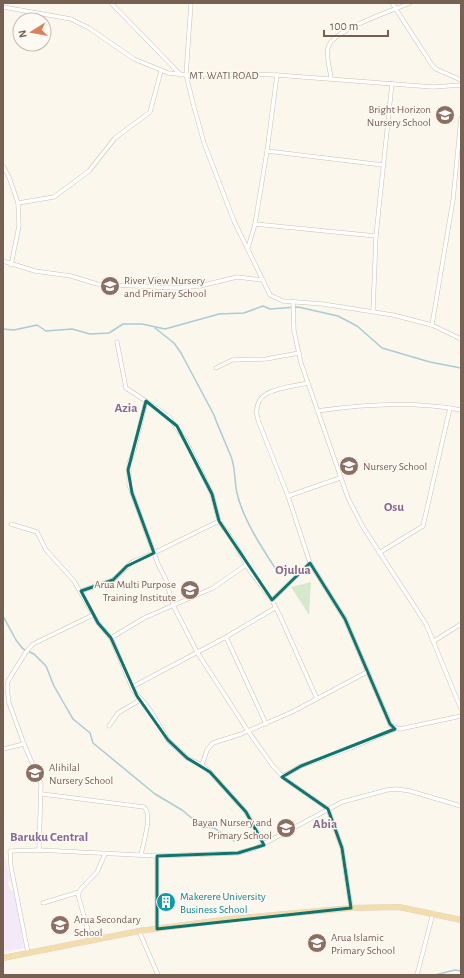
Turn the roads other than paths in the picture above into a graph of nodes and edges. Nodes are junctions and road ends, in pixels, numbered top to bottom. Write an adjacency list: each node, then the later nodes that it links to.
1 (111, 3): 8 (street)
2 (191, 3): 8 (street)
3 (392, 3): 6 (street)
4 (410, 3): 6 (street)
5 (3, 7): 7 (street, MT. WATI ROAD)
6 (396, 9): 10 (street); 11 (street)
7 (161, 71): 8 (street, MT. WATI ROAD); 18 (street)
8 (183, 75): 9 (street, MT. WATI ROAD); 21 (street)
9 (277, 75): 10 (street, MT. WATI ROAD); 15 (street)
10 (331, 78): 12 (street, MT. WATI ROAD)
11 (461, 80)
12 (392, 83): 13 (street, MT. WATI ROAD); 16 (street)
13 (461, 85)
14 (461, 118): 27 (street)
15 (267, 151): 16 (street); 19 (street)
16 (383, 165): 20 (street)
17 (3, 166): 18 (street)
18 (18, 203): 23 (street)
19 (255, 224): 20 (street); 21 (street)
20 (376, 236): 26 (street)
21 (248, 248): 24 (street)
22 (3, 261): 23 (street)
23 (11, 265): 24 (street)
24 (262, 280): 25 (street)
25 (293, 302): 26 (street); 30 (street)
26 (373, 311): 27 (street)
27 (432, 325): 28 (street)
28 (461, 339)
29 (116, 342): 33 (street)
30 (299, 353): 31 (street); 32 (street)
31 (216, 368)
32 (308, 383): 36 (street); 38 (street)
33 (146, 401): 39 (street); 41 (street)
34 (450, 408): 35 (street); 36 (street); 42 (street)
35 (461, 410)
36 (317, 411): 37 (street)
37 (340, 478): 38 (street); 42 (street)
38 (288, 496): 43 (street)
39 (219, 521): 41 (street); 44 (street)
40 (11, 524): 45 (street)
41 (154, 553): 45 (street); 47 (street)
42 (379, 553): 53 (street)
43 (310, 563): 46 (street); 55 (street)
44 (246, 565): 46 (street); 47 (street)
45 (81, 591): 49 (street)
46 (272, 600): 48 (street)
47 (173, 605): 52 (street); 54 (street)
48 (275, 608): 51 (street); 57 (street)
49 (93, 615): 52 (street); 59 (street)
50 (461, 624): 53 (street)
51 (226, 637): 54 (street); 63 (street)
52 (111, 638): 56 (street)
53 (434, 641): 61 (street)
54 (197, 652): 56 (street); 66 (street)
55 (367, 672): 57 (street); 65 (street)
56 (132, 687): 58 (street)
57 (317, 699): 63 (street)
58 (140, 700): 64 (street); 69 (street)
59 (9, 703): 60 (street); 67 (street)
60 (3, 704)
61 (461, 709)
62 (461, 716): 65 (street)
63 (266, 724): 66 (street)
64 (109, 726)
65 (395, 729): 70 (street)
66 (248, 731): 69 (street); 70 (street)
67 (24, 744): 68 (street); 71 (street)
68 (3, 749)
69 (202, 766): 74 (street)
70 (283, 776): 73 (street)
71 (42, 794): 75 (street); 77 (street)
72 (461, 806): 73 (street)
73 (328, 809): 74 (street); 81 (street)
74 (264, 844): 78 (street)
75 (39, 850): 76 (street); 87 (street)
76 (105, 854): 77 (street); 79 (street)
77 (141, 855): 78 (street)
78 (157, 856): 84 (street)
79 (78, 892): 80 (street); 86 (street)
80 (43, 903)
81 (351, 908): 82 (main road); 84 (main road)
82 (433, 914): 83 (main road); 90 (street)
83 (461, 920)
84 (157, 929): 85 (main road)
85 (140, 931): 86 (main road); 89 (street)
86 (91, 941): 87 (main road)
87 (28, 953): 88 (main road)
88 (3, 958)
89 (158, 975)
90 (417, 975)

